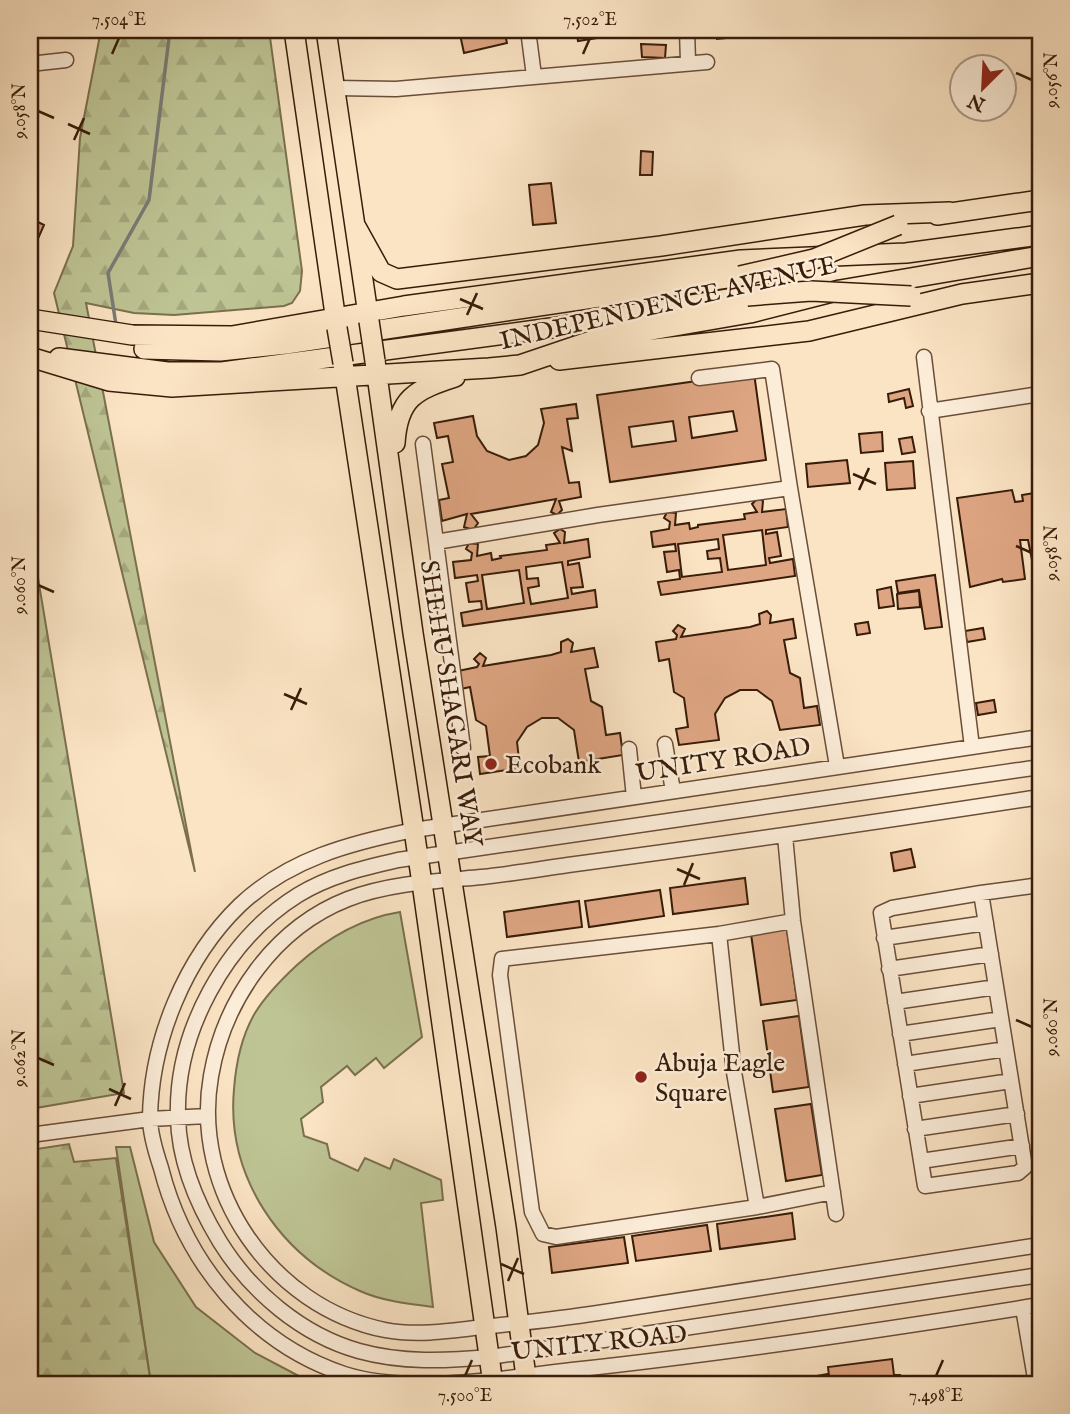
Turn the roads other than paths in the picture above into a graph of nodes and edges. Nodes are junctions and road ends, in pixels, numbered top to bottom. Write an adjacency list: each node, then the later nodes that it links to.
1 (294, 30): 22 (main road)
2 (326, 30): 10 (main road, SHEHU SHAGARI WAY)
3 (528, 30): 9 (street)
4 (687, 30): 6 (street)
5 (66, 60): 8 (street)
6 (688, 62): 7 (street); 9 (street)
7 (707, 62)
8 (30, 64)
9 (534, 76): 10 (street)
10 (336, 88): 13 (main road, SHEHU SHAGARI WAY)
11 (1040, 200): 12 (main road, INDEPENDENCE AVENUE)
12 (896, 219): 13 (main road); 21 (main road, INDEPENDENCE AVENUE, bridge)
13 (355, 225): 20 (main road, SHEHU SHAGARI WAY)
14 (1040, 235): 20 (main road, INDEPENDENCE AVENUE)
15 (1040, 256): 25 (main road, INDEPENDENCE AVENUE)
16 (1040, 283): 17 (main road)
17 (962, 294): 18 (main road); 19 (main road)
18 (1040, 297)
19 (911, 301): 23 (main road, INDEPENDENCE AVENUE, bridge); 25 (main road)
20 (368, 317): 22 (main road, INDEPENDENCE AVENUE); 26 (main road, SHEHU SHAGARI WAY, bridge)
21 (30, 320): 22 (main road, INDEPENDENCE AVENUE)
22 (337, 323): 28 (main road, bridge)
23 (30, 356): 28 (main road, INDEPENDENCE AVENUE)
24 (924, 357): 31 (street)
25 (520, 365): 27 (main road, INDEPENDENCE AVENUE)
26 (376, 367): 27 (main road, INDEPENDENCE AVENUE); 28 (main road, INDEPENDENCE AVENUE); 33 (main road, SHEHU SHAGARI WAY)
27 (489, 368): 33 (main road)
28 (345, 370): 47 (main road)
29 (699, 378): 34 (street)
30 (1040, 394): 31 (street)
31 (929, 411): 38 (street)
32 (423, 444): 35 (street)
33 (392, 468): 46 (main road, SHEHU SHAGARI WAY)
34 (790, 488): 35 (street); 41 (street)
35 (436, 542): 39 (street)
36 (1040, 737): 38 (street, UNITY ROAD)
37 (666, 744): 43 (street)
38 (972, 747): 41 (street, UNITY ROAD)
39 (463, 748)
40 (629, 749): 44 (street)
41 (837, 766): 43 (street, UNITY ROAD)
42 (1040, 767): 49 (street, UNITY ROAD)
43 (673, 791): 44 (street, UNITY ROAD)
44 (634, 797): 46 (street, UNITY ROAD)
45 (1040, 800): 48 (street, UNITY ROAD)
46 (445, 825): 47 (street, UNITY ROAD); 49 (main road, SHEHU SHAGARI WAY)
47 (414, 830): 50 (main road); 72 (street, UNITY ROAD)
48 (785, 836): 51 (street, UNITY ROAD); 55 (street)
49 (449, 854): 50 (street, UNITY ROAD); 51 (main road, SHEHU SHAGARI WAY)
50 (418, 857): 52 (main road); 71 (street, UNITY ROAD)
51 (452, 879): 52 (street, UNITY ROAD); 84 (main road, SHEHU SHAGARI WAY)
52 (422, 883): 70 (street, UNITY ROAD); 85 (main road)
53 (1040, 885): 54 (street)
54 (981, 893): 56 (street); 58 (street)
55 (793, 921): 57 (street); 77 (street)
56 (986, 923): 58 (street); 59 (street)
57 (719, 934): 78 (street); 78 (street)
58 (884, 938): 60 (street)
59 (991, 954): 60 (street); 61 (street)
60 (889, 969): 62 (street)
61 (996, 987): 62 (street); 63 (street)
62 (895, 1002): 64 (street)
63 (1001, 1019): 64 (street); 65 (street)
64 (900, 1034): 66 (street)
65 (1006, 1049): 66 (street); 67 (street)
66 (905, 1064): 68 (street)
67 (1011, 1081): 68 (street); 69 (street)
68 (910, 1096): 73 (street)
69 (1017, 1114): 73 (street); 75 (street)
70 (207, 1116): 71 (street); 85 (street, UNITY ROAD)
71 (178, 1118): 72 (street); 87 (street, UNITY ROAD)
72 (150, 1119): 74 (street); 89 (street, UNITY ROAD)
73 (915, 1129): 76 (street)
74 (30, 1135)
75 (1022, 1146): 76 (street); 76 (street)
76 (921, 1161)
77 (833, 1192): 78 (street); 79 (street)
78 (757, 1207)
79 (836, 1214)
80 (1040, 1245): 84 (street, UNITY ROAD)
81 (1040, 1275): 86 (street, UNITY ROAD)
82 (1040, 1305): 83 (street, UNITY ROAD)
83 (1023, 1308): 88 (street, UNITY ROAD); 90 (street)
84 (519, 1324): 85 (street, UNITY ROAD); 86 (main road, SHEHU SHAGARI WAY)
85 (487, 1326): 87 (main road)
86 (522, 1353): 87 (street, UNITY ROAD); 88 (main road, SHEHU SHAGARI WAY)
87 (490, 1357): 89 (main road)
88 (526, 1380): 89 (street, UNITY ROAD)
89 (493, 1381)
90 (1036, 1384)

